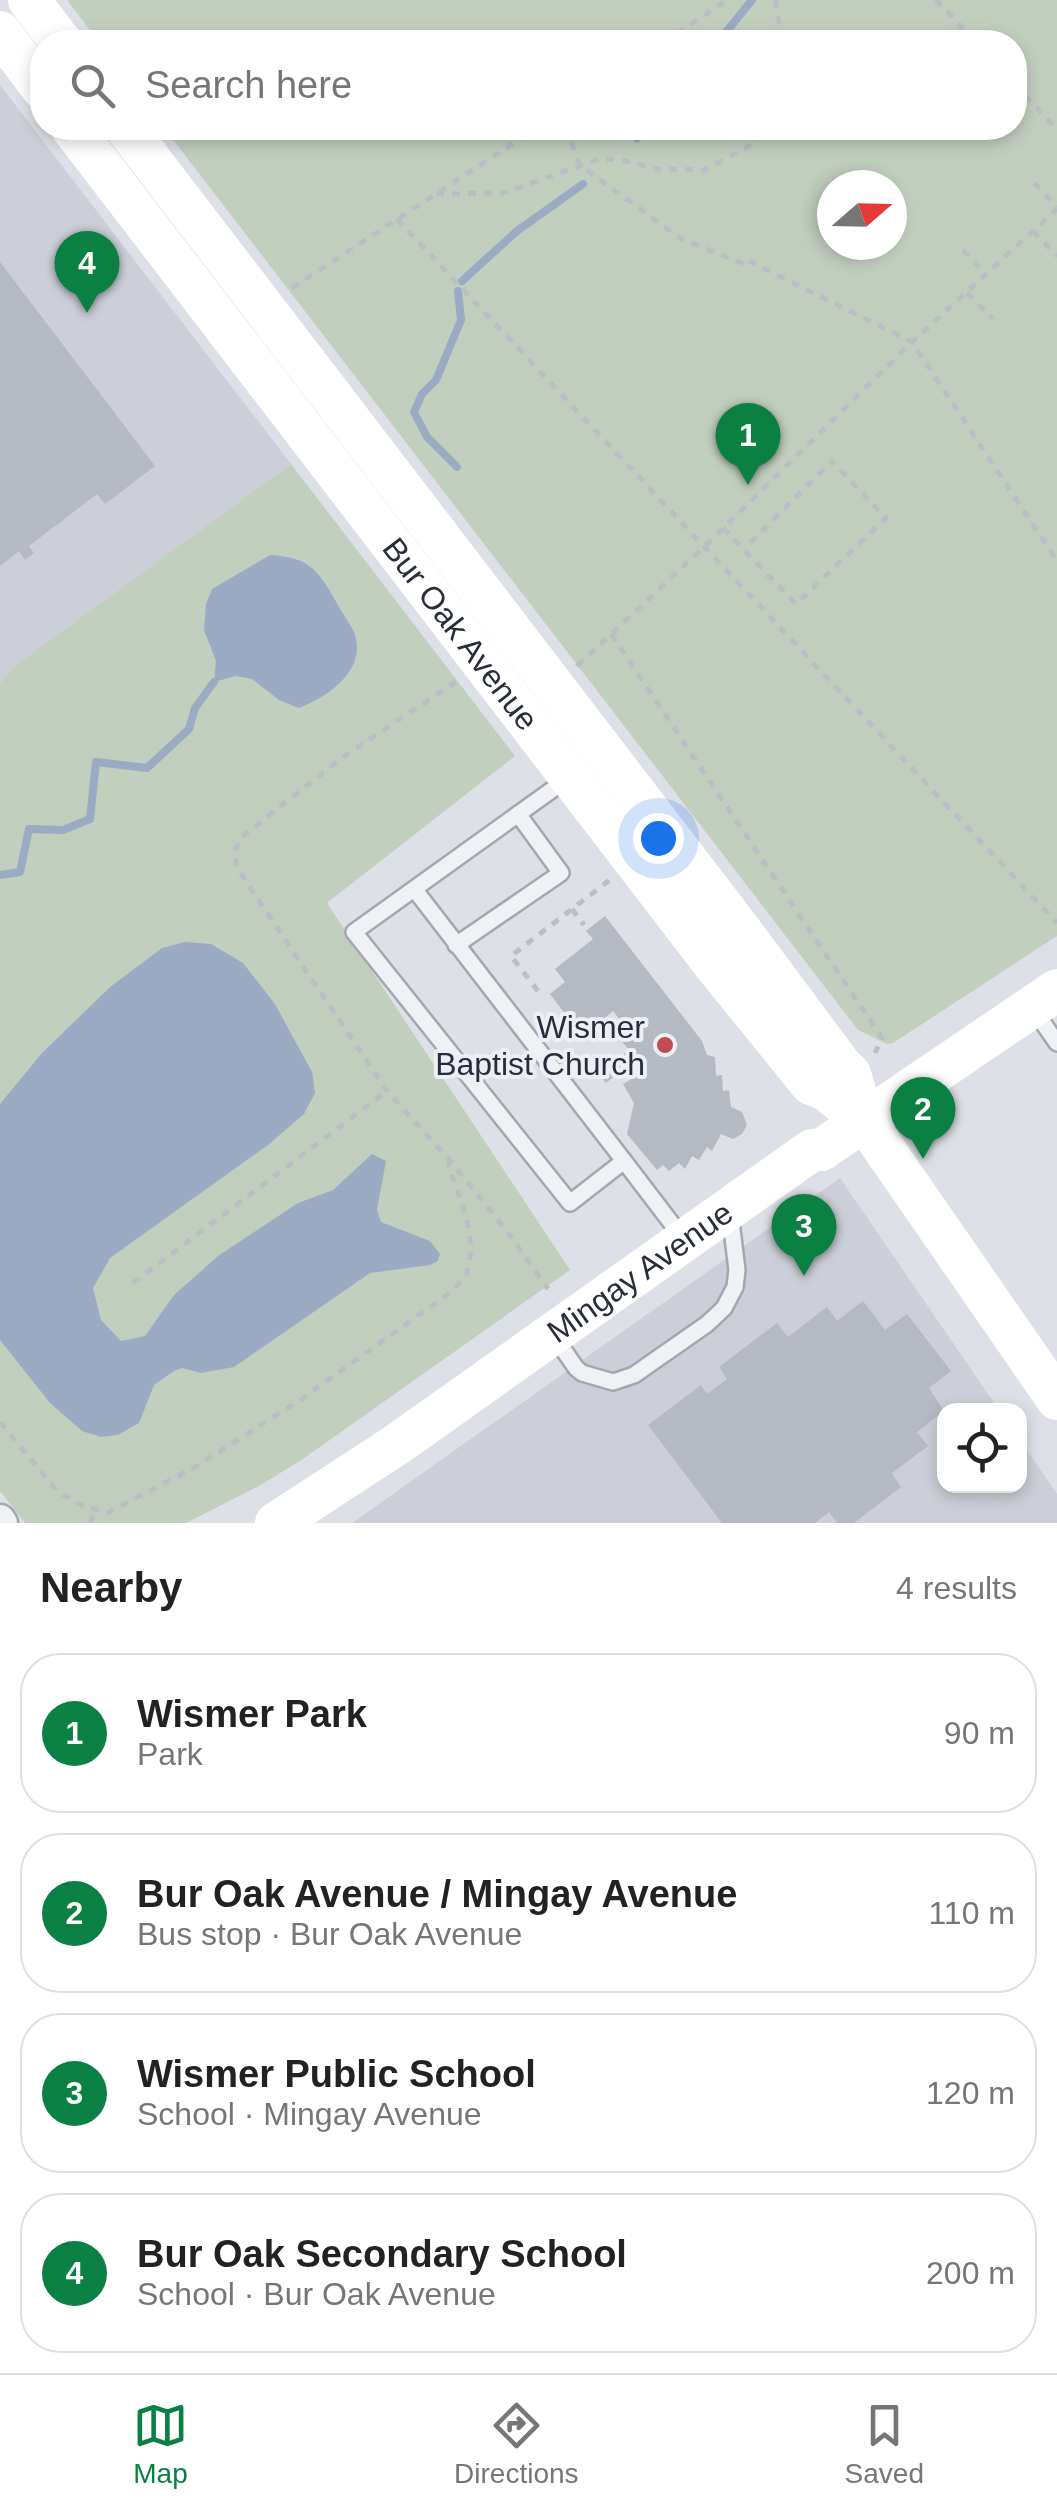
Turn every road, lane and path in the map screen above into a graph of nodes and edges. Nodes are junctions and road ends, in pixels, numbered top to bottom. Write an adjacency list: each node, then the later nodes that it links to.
1 (29, 0): 5 (street)
2 (727, 0): 6 (path)
3 (776, 0): 7 (path)
4 (936, 0): 8 (path)
5 (52, 30)
6 (682, 30)
7 (781, 30)
8 (965, 30)
9 (0, 32): 10 (street)
10 (30, 72)
11 (1027, 98): 12 (path)
12 (1057, 129)
13 (81, 140): 37 (street, Bur Oak Avenue)
14 (135, 140): 50 (street, Bur Oak Avenue)
15 (518, 140): 20 (path)
16 (571, 140): 18 (path)
17 (756, 140): 18 (path)
18 (580, 165): 20 (path); 30 (path)
19 (1034, 183): 21 (path)
20 (436, 194): 22 (path)
21 (1057, 208): 23 (path)
22 (397, 220): 27 (path); 32 (path)
23 (1033, 231): 25 (path); 26 (path)
24 (963, 250): 26 (path)
25 (1057, 256)
26 (986, 274): 28 (path)
27 (286, 292)
28 (966, 292): 29 (path); 30 (path)
29 (993, 319)
30 (912, 342): 31 (path); 34 (path)
31 (723, 528): 32 (path); 33 (path)
32 (704, 548): 35 (path); 42 (path)
33 (744, 549): 33 (path)
34 (1057, 561)
35 (611, 634): 36 (path); 48 (path)
36 (575, 668)
37 (570, 776): 38 (lane); 50 (street, Bur Oak Avenue)
38 (518, 814): 40 (lane); 44 (lane)
39 (613, 878): 41 (path)
40 (414, 890): 44 (lane); 52 (lane)
41 (572, 909): 43 (path); 45 (path)
42 (1057, 923)
43 (584, 924)
44 (456, 945): 52 (lane)
45 (538, 991)
46 (1045, 998): 47 (lane); 50 (street, Mingay Avenue)
47 (1057, 1042)
48 (873, 1058)
49 (386, 1090): 55 (path)
50 (864, 1120): 53 (street, Mingay Avenue); 57 (street, Bur Oak Avenue)
51 (447, 1157): 59 (path)
52 (624, 1161): 54 (lane)
53 (730, 1208): 54 (street, Mingay Avenue); 56 (lane)
54 (684, 1240): 56 (street, Mingay Avenue)
55 (133, 1283)
56 (552, 1332): 61 (street, Mingay Avenue)
57 (1057, 1399)
58 (0, 1422): 59 (path)
59 (94, 1509): 60 (path)
60 (91, 1523)
61 (276, 1523)

